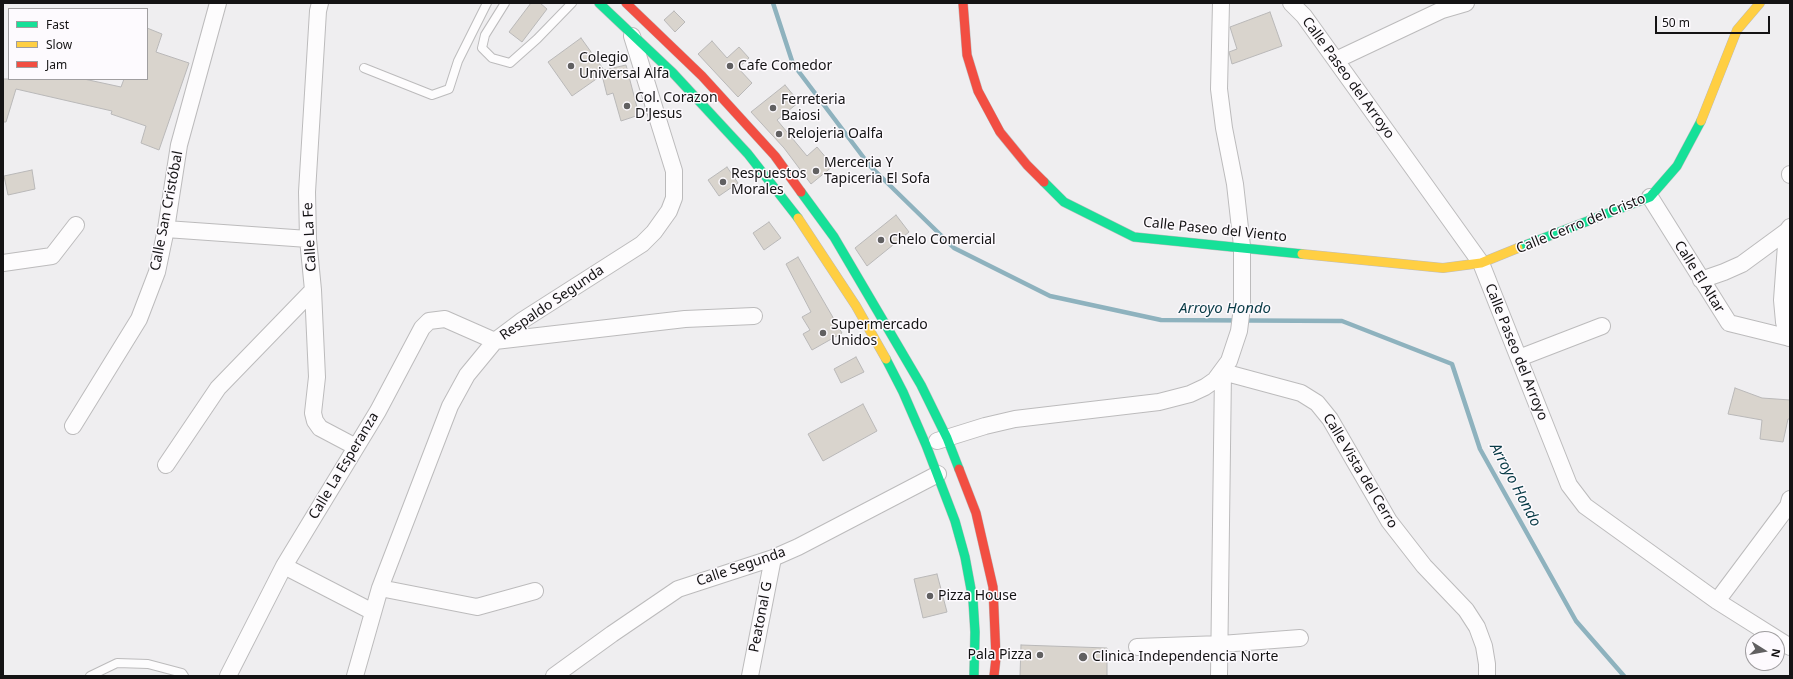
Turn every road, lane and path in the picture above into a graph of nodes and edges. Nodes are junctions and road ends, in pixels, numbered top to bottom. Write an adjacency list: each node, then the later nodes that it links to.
1 (218, 3): 18 (street, Calle San Cristóbal)
2 (320, 3): 20 (street, Calle La Fe)
3 (487, 3): 15 (lane)
4 (505, 3): 5 (lane)
5 (572, 3)
6 (599, 3): 13 (main road)
7 (626, 3): 33 (main road)
8 (963, 3): 21 (main road, Calle Paseo del Viento)
9 (1220, 3): 21 (street)
10 (1291, 3): 14 (street, Calle Paseo del Arroyo)
11 (1466, 3): 14 (street)
12 (1760, 3): 16 (main road, Calle Cerro del Cristo)
13 (630, 31): 29 (street, Respaldo Segunda); 34 (main road)
14 (1336, 60): 23 (street, Calle Paseo del Arroyo)
15 (364, 68)
16 (1650, 197): 23 (main road, Calle Cerro del Cristo); 24 (street, Calle El Altar)
17 (76, 225): 22 (street)
18 (166, 229): 20 (street); 32 (street, Calle San Cristóbal)
19 (1789, 229): 24 (street); 28 (street)
20 (308, 239): 25 (street, Calle La Fe)
21 (1242, 246): 23 (main road, Calle Paseo del Viento); 31 (street)
22 (3, 263)
23 (1481, 263): 30 (street, Calle Paseo del Arroyo)
24 (1701, 280): 28 (street, Calle El Altar)
25 (314, 290): 35 (street, Calle La Fe); 36 (street)
26 (754, 316): 29 (street)
27 (1602, 326): 30 (street)
28 (1789, 338)
29 (495, 341): 35 (street, Calle La Esperanza); 41 (street, Respaldo Segunda)
30 (1519, 358): 43 (street, Calle Paseo del Arroyo)
31 (1223, 372): 33 (street); 46 (street); 58 (street, Calle Vista del Cerro)
32 (73, 426)
33 (947, 438): 34 (street); 56 (main road)
34 (926, 445): 37 (main road)
35 (356, 447): 40 (street, Calle La Esperanza)
36 (166, 465)
37 (938, 474): 39 (street, Calle Segunda); 55 (main road)
38 (1790, 499): 43 (street)
39 (774, 558): 53 (street, Calle Segunda); 54 (street, Peatonal G)
40 (284, 566): 44 (street); 51 (street, Calle La Esperanza)
41 (380, 588): 42 (street); 44 (street, Respaldo Segunda)
42 (535, 591)
43 (1717, 601): 47 (street, Calle Paseo del Arroyo)
44 (373, 612): 52 (street, Respaldo Segunda)
45 (1300, 638): 46 (street)
46 (1220, 644): 48 (street); 57 (street)
47 (1790, 647)
48 (1138, 648)
49 (90, 676): 50 (lane)
50 (184, 676)
51 (228, 676)
52 (355, 676)
53 (554, 676)
54 (750, 676)
55 (974, 676)
56 (994, 676)
57 (1219, 676)
58 (1487, 676)

